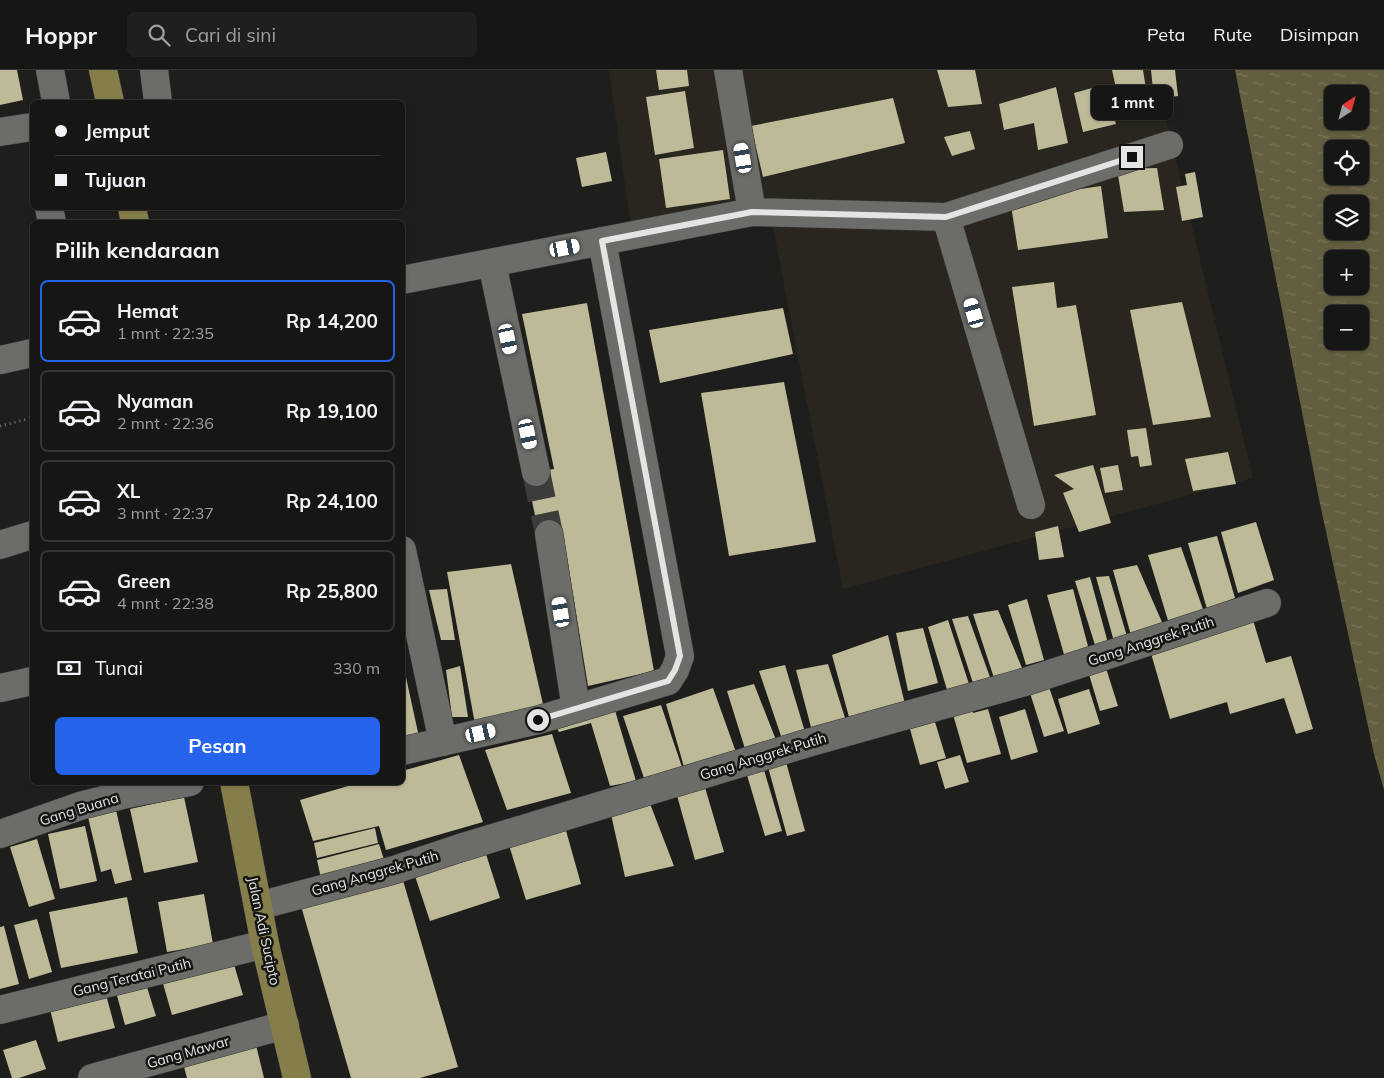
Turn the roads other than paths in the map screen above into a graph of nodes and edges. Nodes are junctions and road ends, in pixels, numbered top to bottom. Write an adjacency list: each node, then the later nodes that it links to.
1 (50, 70): 5 (street)
2 (103, 70): 6 (main road)
3 (154, 70): 7 (street)
4 (728, 70): 11 (street)
5 (56, 100)
6 (110, 100)
7 (158, 100)
8 (30, 129): 9 (street)
9 (0, 132)
10 (1169, 145): 12 (street)
11 (752, 212): 12 (street); 13 (street)
12 (946, 217): 19 (street)
13 (602, 241): 14 (street); 27 (street)
14 (492, 262): 15 (street); 18 (street)
15 (405, 279)
16 (30, 353): 17 (street)
17 (0, 360)
18 (536, 472)
19 (1031, 505)
20 (549, 534): 27 (street)
21 (30, 536): 22 (street)
22 (0, 546)
23 (405, 561): 28 (street)
24 (1267, 603): 33 (street, Gang Anggrek Putih)
25 (30, 681): 26 (street)
26 (0, 688)
27 (576, 709): 28 (street)
28 (442, 742): 29 (street)
29 (405, 750)
30 (174, 785): 32 (street, Gang Buana)
31 (235, 785): 33 (main road, Jalan Adi Sucipto)
32 (0, 834)
33 (258, 906): 34 (main road, Jalan Adi Sucipto)
34 (265, 944): 35 (street, Gang Teratai Putih); 36 (main road, Jalan Adi Sucipto)
35 (0, 1010)
36 (285, 1025): 37 (street, Gang Mawar); 38 (main road, Jalan Adi Sucipto)
37 (92, 1078)
38 (297, 1078)

